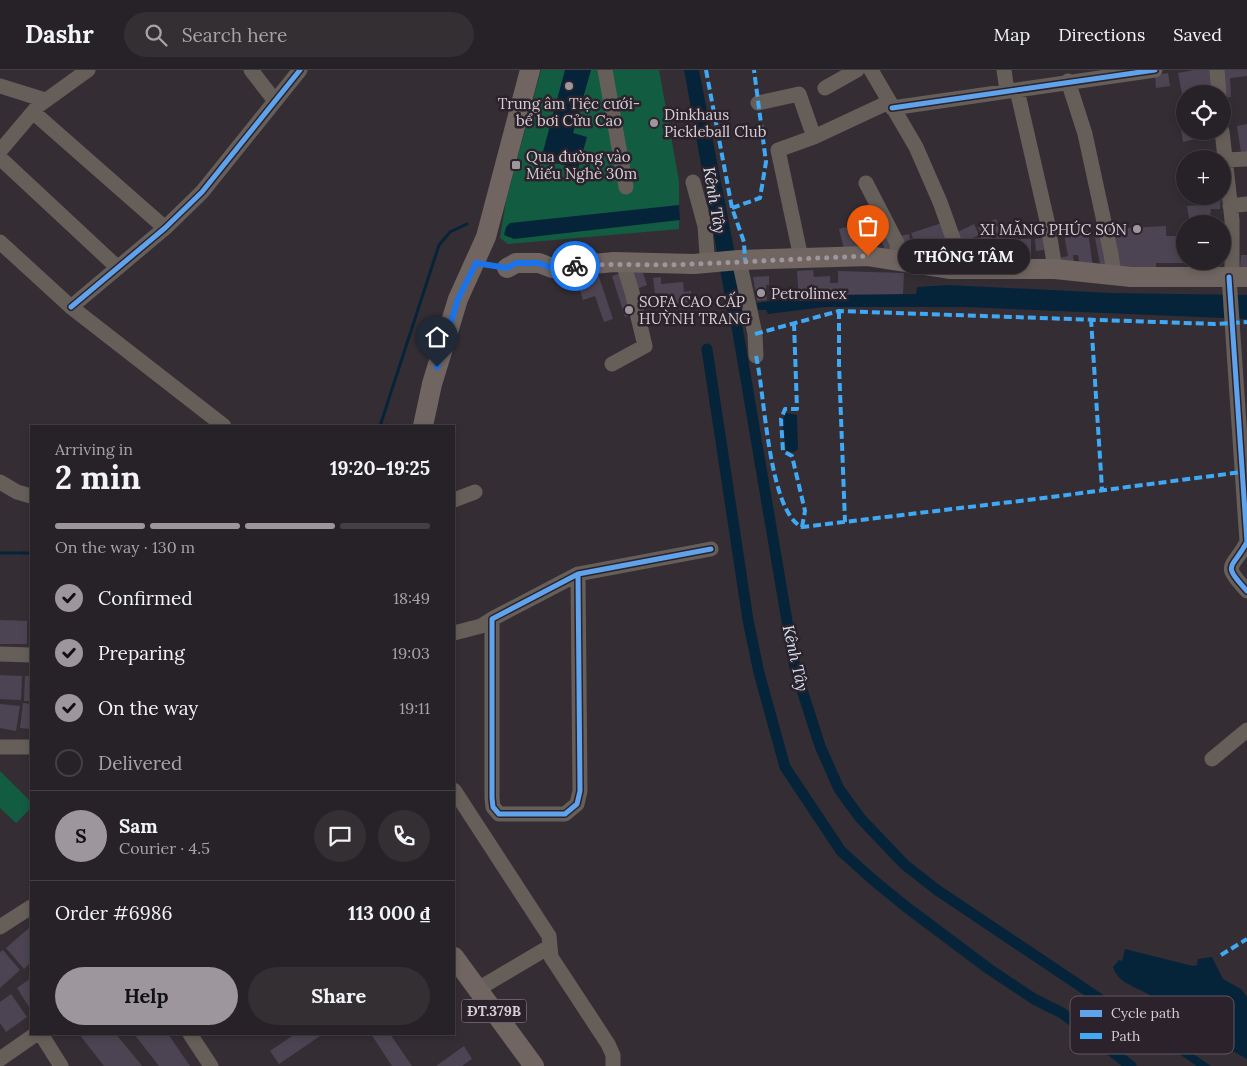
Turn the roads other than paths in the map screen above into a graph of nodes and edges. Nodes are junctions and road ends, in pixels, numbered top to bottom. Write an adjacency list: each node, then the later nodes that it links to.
1 (88, 70): 17 (street)
2 (251, 70): 18 (street)
3 (300, 70): 18 (street)
4 (530, 70): 39 (main road)
5 (606, 70): 29 (street)
6 (857, 70): 15 (street)
7 (871, 70): 20 (street)
8 (1004, 70): 16 (street)
9 (1155, 70): 11 (street)
10 (1217, 70): 13 (street)
11 (1111, 72): 12 (street)
12 (1068, 81): 16 (street); 44 (street)
13 (1218, 85)
14 (0, 86): 17 (street)
15 (825, 88)
16 (1012, 90): 20 (street); 43 (street)
17 (45, 100): 21 (street)
18 (274, 102): 32 (street)
19 (758, 103): 22 (street)
20 (891, 105): 22 (street); 42 (street)
21 (34, 112): 23 (street); 32 (street)
22 (814, 137): 36 (street)
23 (0, 151)
24 (0, 158): 41 (street)
25 (1247, 159): 26 (street)
26 (1231, 160)
27 (693, 182): 35 (street)
28 (866, 183): 38 (street)
29 (626, 187)
30 (1247, 204): 31 (street)
31 (1230, 206): 45 (street)
32 (165, 228): 41 (street)
33 (0, 242): 46 (street)
34 (986, 242): 42 (street)
35 (708, 258): 37 (main road); 40 (main road)
36 (801, 258): 37 (main road); 38 (main road)
37 (741, 260): 47 (street)
38 (898, 261): 42 (main road)
39 (476, 263): 40 (main road); 50 (main road)
40 (623, 263): 48 (street)
41 (118, 268): 46 (street)
42 (966, 269): 43 (main road)
43 (1055, 269): 44 (main road)
44 (1114, 275): 45 (main road)
45 (1235, 282): 55 (street)
46 (70, 307): 49 (street)
47 (756, 356)
48 (612, 364)
49 (223, 425)
50 (423, 425)
51 (0, 482): 53 (street)
52 (475, 492): 54 (street)
53 (30, 496)
54 (455, 500)
55 (1241, 538): 58 (street)
56 (711, 549): 57 (street)
57 (578, 574): 59 (street); 68 (street)
58 (1247, 591)
59 (492, 619): 60 (street); 68 (street)
60 (455, 633)
61 (0, 654): 62 (street)
62 (30, 655)
63 (1247, 730): 66 (street)
64 (0, 747): 65 (street)
65 (30, 747)
66 (1212, 760)
67 (455, 792): 69 (street)
68 (496, 813): 69 (street)
69 (476, 825): 72 (street)
70 (30, 908): 71 (street)
71 (0, 927)
72 (549, 947): 74 (street); 82 (street)
73 (455, 958): 74 (main road, ĐT.379B)
74 (478, 990): 81 (main road, ĐT.379B)
75 (35, 1035): 78 (street)
76 (42, 1035): 79 (street)
77 (191, 1035): 80 (street)
78 (0, 1059)
79 (61, 1066)
80 (211, 1066)
81 (534, 1066)
82 (613, 1066)

